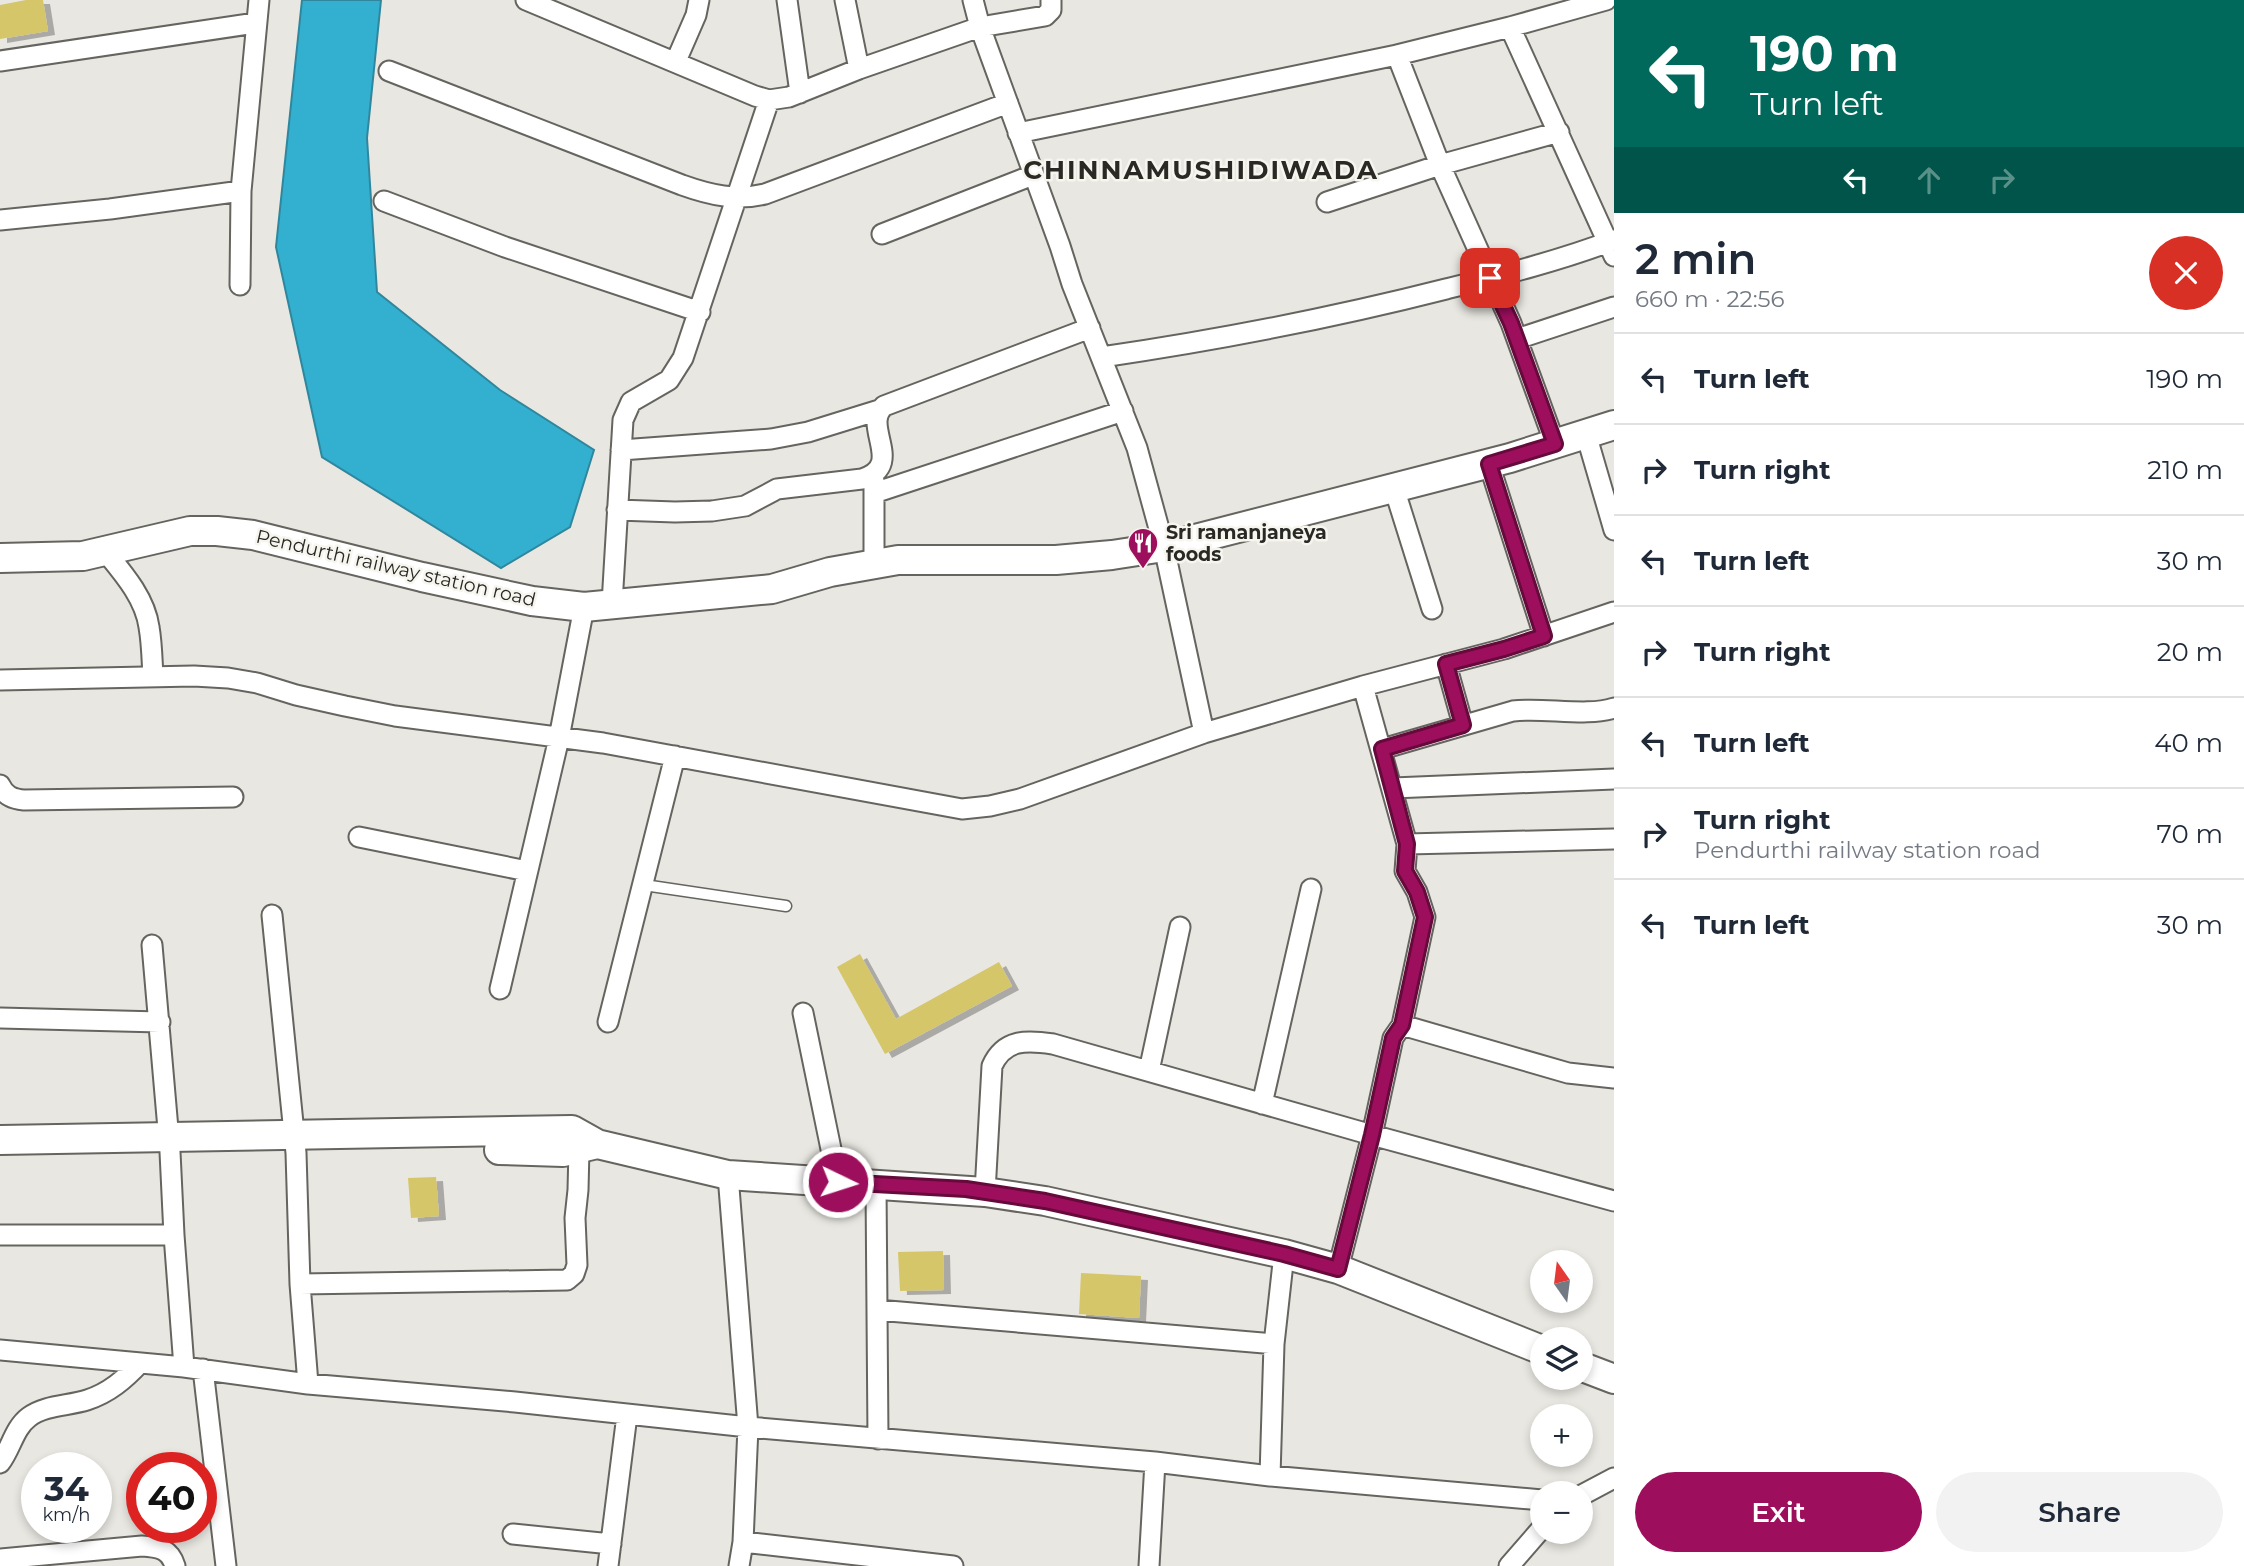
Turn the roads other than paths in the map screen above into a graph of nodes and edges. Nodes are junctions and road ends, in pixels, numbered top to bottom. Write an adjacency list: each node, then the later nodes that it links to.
1 (259, 0): 9 (street)
2 (526, 0): 14 (street)
3 (699, 0): 14 (street)
4 (787, 0): 17 (street)
5 (845, 0): 15 (street)
6 (973, 0): 10 (street)
7 (1051, 0): 10 (street)
8 (1606, 0): 11 (street)
9 (256, 23): 13 (street); 24 (street)
10 (980, 27): 15 (street); 19 (street)
11 (1510, 27): 12 (street); 20 (street)
12 (1397, 55): 21 (street); 22 (street)
13 (0, 61)
14 (676, 61): 18 (street)
15 (859, 69): 17 (street)
16 (389, 71): 25 (street)
17 (800, 93): 18 (street)
18 (769, 100): 25 (street)
19 (1008, 103): 21 (street); 25 (street)
20 (1559, 132): 22 (street); 30 (street)
21 (1018, 133): 23 (street)
22 (1440, 165): 27 (street); 31 (street)
23 (1033, 175): 29 (street); 35 (street)
24 (241, 191): 28 (street); 32 (street)
25 (738, 198): 34 (street)
26 (384, 201): 34 (street)
27 (1327, 202)
28 (0, 220)
29 (882, 234)
30 (1612, 246): 31 (street)
31 (1490, 278): 36 (street); 37 (street)
32 (240, 285)
33 (1614, 307): 36 (street)
34 (700, 313): 43 (street)
35 (1090, 328): 37 (street); 38 (street)
36 (1517, 339): 42 (street)
37 (1102, 356): 39 (street)
38 (879, 410): 43 (street); 45 (street)
39 (1123, 411): 45 (street); 49 (street)
40 (1614, 425): 41 (street, Pendurthi railway station road)
41 (1586, 434): 42 (street, Pendurthi railway station road); 48 (street)
42 (1555, 444): 44 (street, Pendurthi railway station road)
43 (621, 450): 47 (street)
44 (1489, 464): 46 (street, Pendurthi railway station road); 57 (street)
45 (874, 484): 47 (street); 52 (street)
46 (1394, 488): 49 (street, Pendurthi railway station road); 55 (street)
47 (617, 510): 53 (street)
48 (1614, 530)
49 (1164, 547): 52 (street, Pendurthi railway station road); 64 (street)
50 (105, 551): 51 (street, Pendurthi railway station road); 54 (street, Pendurthi railway station road); 59 (street)
51 (0, 558)
52 (873, 563): 53 (street, Pendurthi railway station road)
53 (612, 604): 54 (street, Pendurthi railway station road)
54 (584, 607): 65 (street)
55 (1432, 609)
56 (1614, 612): 57 (street)
57 (1544, 636): 58 (street)
58 (1446, 664): 61 (street); 63 (street)
59 (153, 677): 60 (street); 65 (street)
60 (0, 680)
61 (1363, 686): 64 (street); 66 (street)
62 (1614, 708): 63 (street)
63 (1463, 725): 66 (street)
64 (1204, 733): 67 (street)
65 (559, 738): 67 (street); 75 (street)
66 (1382, 749): 70 (street)
67 (675, 756): 76 (street)
68 (1614, 779): 70 (street)
69 (0, 785): 71 (street)
70 (1393, 788): 74 (street)
71 (233, 797)
72 (359, 837): 75 (street)
73 (1614, 839): 74 (street)
74 (1407, 844): 87 (street)
75 (527, 871): 82 (street)
76 (644, 885): 78 (lane); 86 (street)
77 (1311, 890): 90 (street)
78 (786, 906)
79 (272, 915): 93 (street)
80 (1180, 927): 88 (street)
81 (152, 945): 85 (street)
82 (500, 989)
83 (803, 1013): 98 (street)
84 (0, 1018): 85 (street)
85 (160, 1022): 94 (street)
86 (608, 1022)
87 (1402, 1025): 89 (street); 91 (street)
88 (1149, 1071): 90 (street); 100 (street)
89 (1613, 1076)
90 (1262, 1104): 91 (street)
91 (1372, 1135): 101 (street); 105 (street)
92 (0, 1140): 94 (street)
93 (295, 1144): 94 (street); 95 (street); 106 (street)
94 (169, 1145): 96 (street); 103 (street)
95 (588, 1147): 97 (street); 106 (street)
96 (0, 1154)
97 (728, 1175): 98 (street); 117 (street)
98 (838, 1182): 99 (street)
99 (876, 1185): 100 (street); 107 (street)
100 (985, 1192): 104 (street)
101 (1614, 1201)
102 (0, 1235): 103 (street)
103 (174, 1235): 112 (street)
104 (1284, 1254): 105 (street); 108 (street)
105 (1338, 1269): 109 (street)
106 (300, 1284): 115 (street)
107 (877, 1310): 108 (street); 118 (street)
108 (1274, 1344): 121 (street)
109 (1530, 1345)
110 (0, 1350): 111 (street)
111 (140, 1363): 112 (street); 120 (street)
112 (193, 1368): 115 (street); 132 (street)
113 (1593, 1371): 114 (street)
114 (1614, 1379)
115 (308, 1384): 116 (street)
116 (627, 1415): 117 (street); 128 (street)
117 (748, 1427): 118 (street); 126 (street)
118 (878, 1439): 119 (street)
119 (1156, 1462): 121 (street); 136 (street)
120 (0, 1463)
121 (1270, 1476): 124 (street)
122 (1614, 1478): 123 (street)
123 (1593, 1489)
124 (1530, 1499)
125 (513, 1534): 128 (street)
126 (743, 1542): 130 (street); 134 (street)
127 (1530, 1542): 137 (street)
128 (611, 1544): 133 (street)
129 (0, 1559): 131 (street)
130 (849, 1561): 135 (street)
131 (175, 1566)
132 (226, 1566)
133 (608, 1566)
134 (739, 1566)
135 (953, 1566)
136 (1150, 1566)
137 (1509, 1566)

